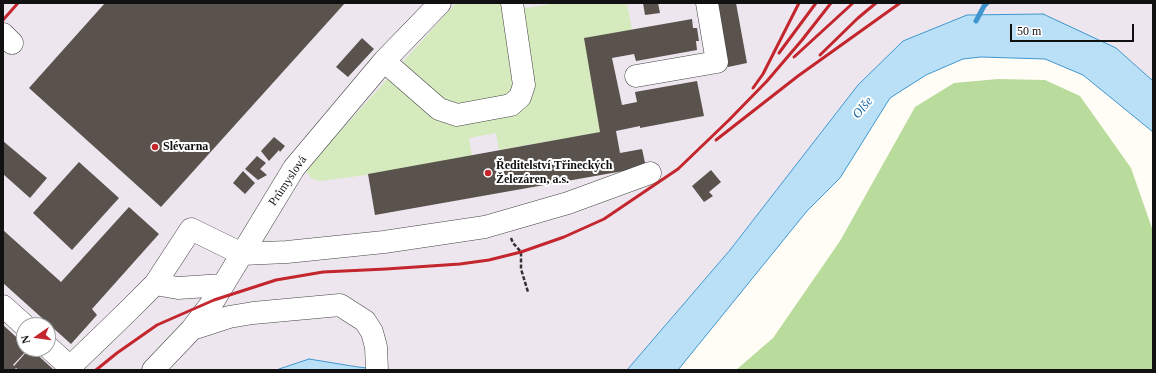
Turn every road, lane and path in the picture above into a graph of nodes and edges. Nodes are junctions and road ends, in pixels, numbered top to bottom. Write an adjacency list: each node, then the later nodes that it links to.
1 (440, 3): 4 (street, Průmyslová)
2 (512, 3): 4 (street)
3 (707, 3): 5 (street)
4 (384, 61): 8 (street, Průmyslová)
5 (636, 76)
6 (650, 173): 7 (street)
7 (506, 221): 8 (street); 11 (path)
8 (242, 254): 9 (street); 10 (street, Průmyslová)
9 (155, 284): 10 (street); 16 (street)
10 (223, 285): 14 (street, Průmyslová)
11 (528, 292)
12 (3, 306): 13 (street)
13 (16, 318)
14 (192, 329): 17 (street, Průmyslová); 18 (street)
15 (56, 356): 16 (street)
16 (68, 369)
17 (153, 370)
18 (377, 370)

